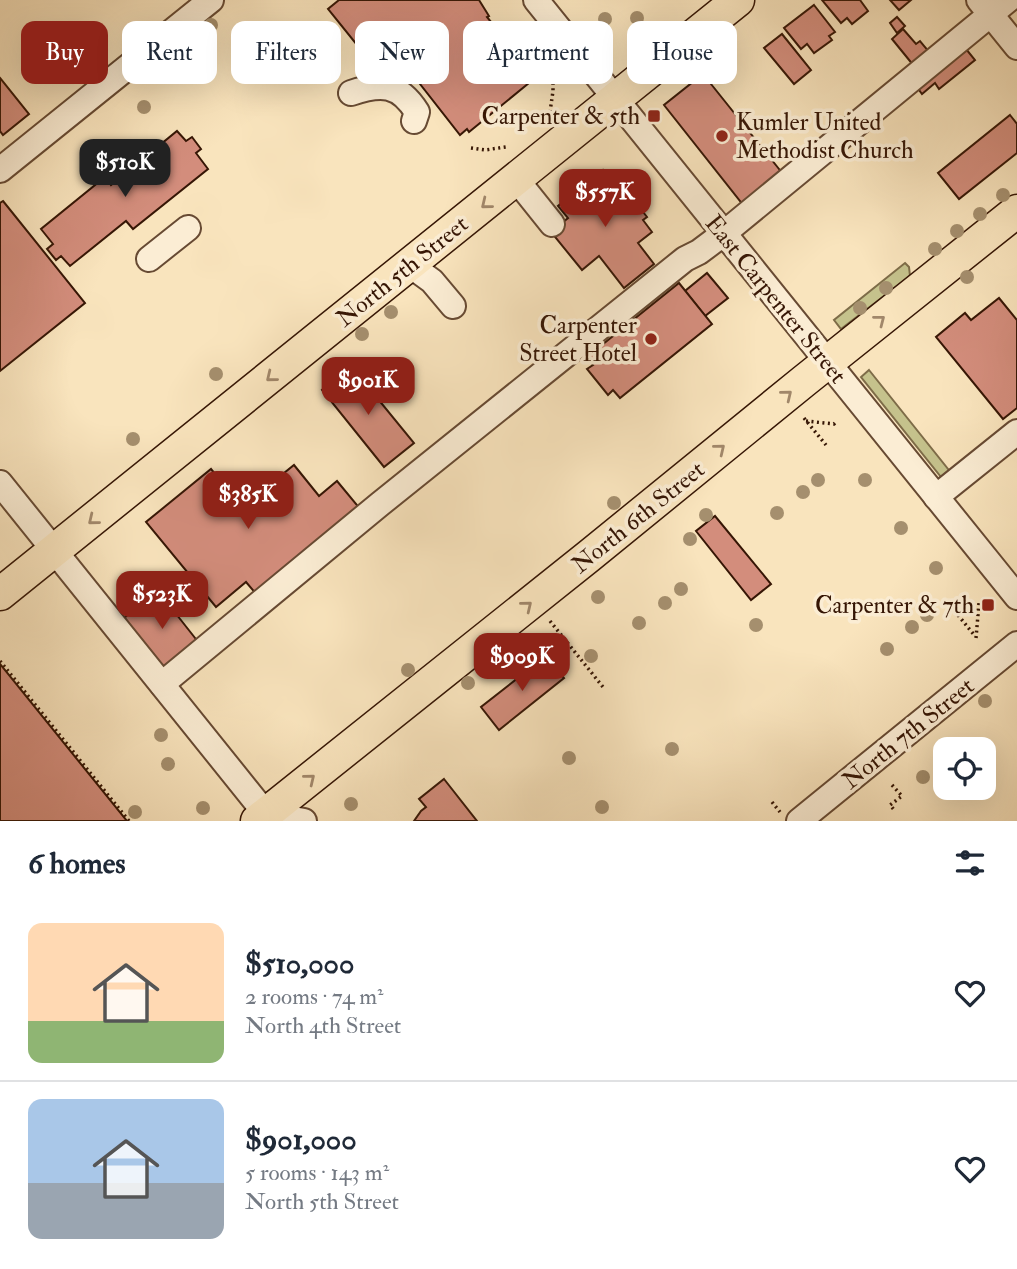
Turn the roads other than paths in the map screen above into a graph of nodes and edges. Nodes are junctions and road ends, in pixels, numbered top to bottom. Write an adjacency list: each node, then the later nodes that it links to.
1 (211, 0): 9 (street)
2 (536, 0): 7 (street, East Carpenter Street)
3 (738, 0): 7 (main road, North 5th Street)
4 (992, 5): 5 (street); 14 (street)
5 (1017, 47)
6 (351, 93): 8 (street)
7 (615, 99): 10 (main road, North 5th Street); 14 (street, East Carpenter Street)
8 (414, 121)
9 (0, 170)
10 (516, 179): 12 (street); 16 (main road, North 5th Street, one-way to 16)
11 (1017, 211): 18 (main road, North 6th Street, one-way to 11)
12 (552, 224)
13 (188, 228): 15 (street)
14 (723, 234): 18 (street, East Carpenter Street); 26 (street)
15 (149, 260)
16 (410, 265): 17 (street); 22 (main road, North 5th Street, one-way to 22)
17 (453, 306)
18 (827, 363): 21 (street, East Carpenter Street); 27 (main road, North 6th Street, one-way to 18)
19 (1017, 432): 21 (street)
20 (0, 483): 22 (street)
21 (936, 497): 24 (street, East Carpenter Street)
22 (55, 551): 23 (main road, North 5th Street); 26 (street)
23 (0, 594)
24 (1017, 597)
25 (1017, 644): 28 (street, North 7th Street)
26 (162, 684): 27 (street)
27 (262, 817): 29 (street)
28 (790, 818)
29 (304, 821)

